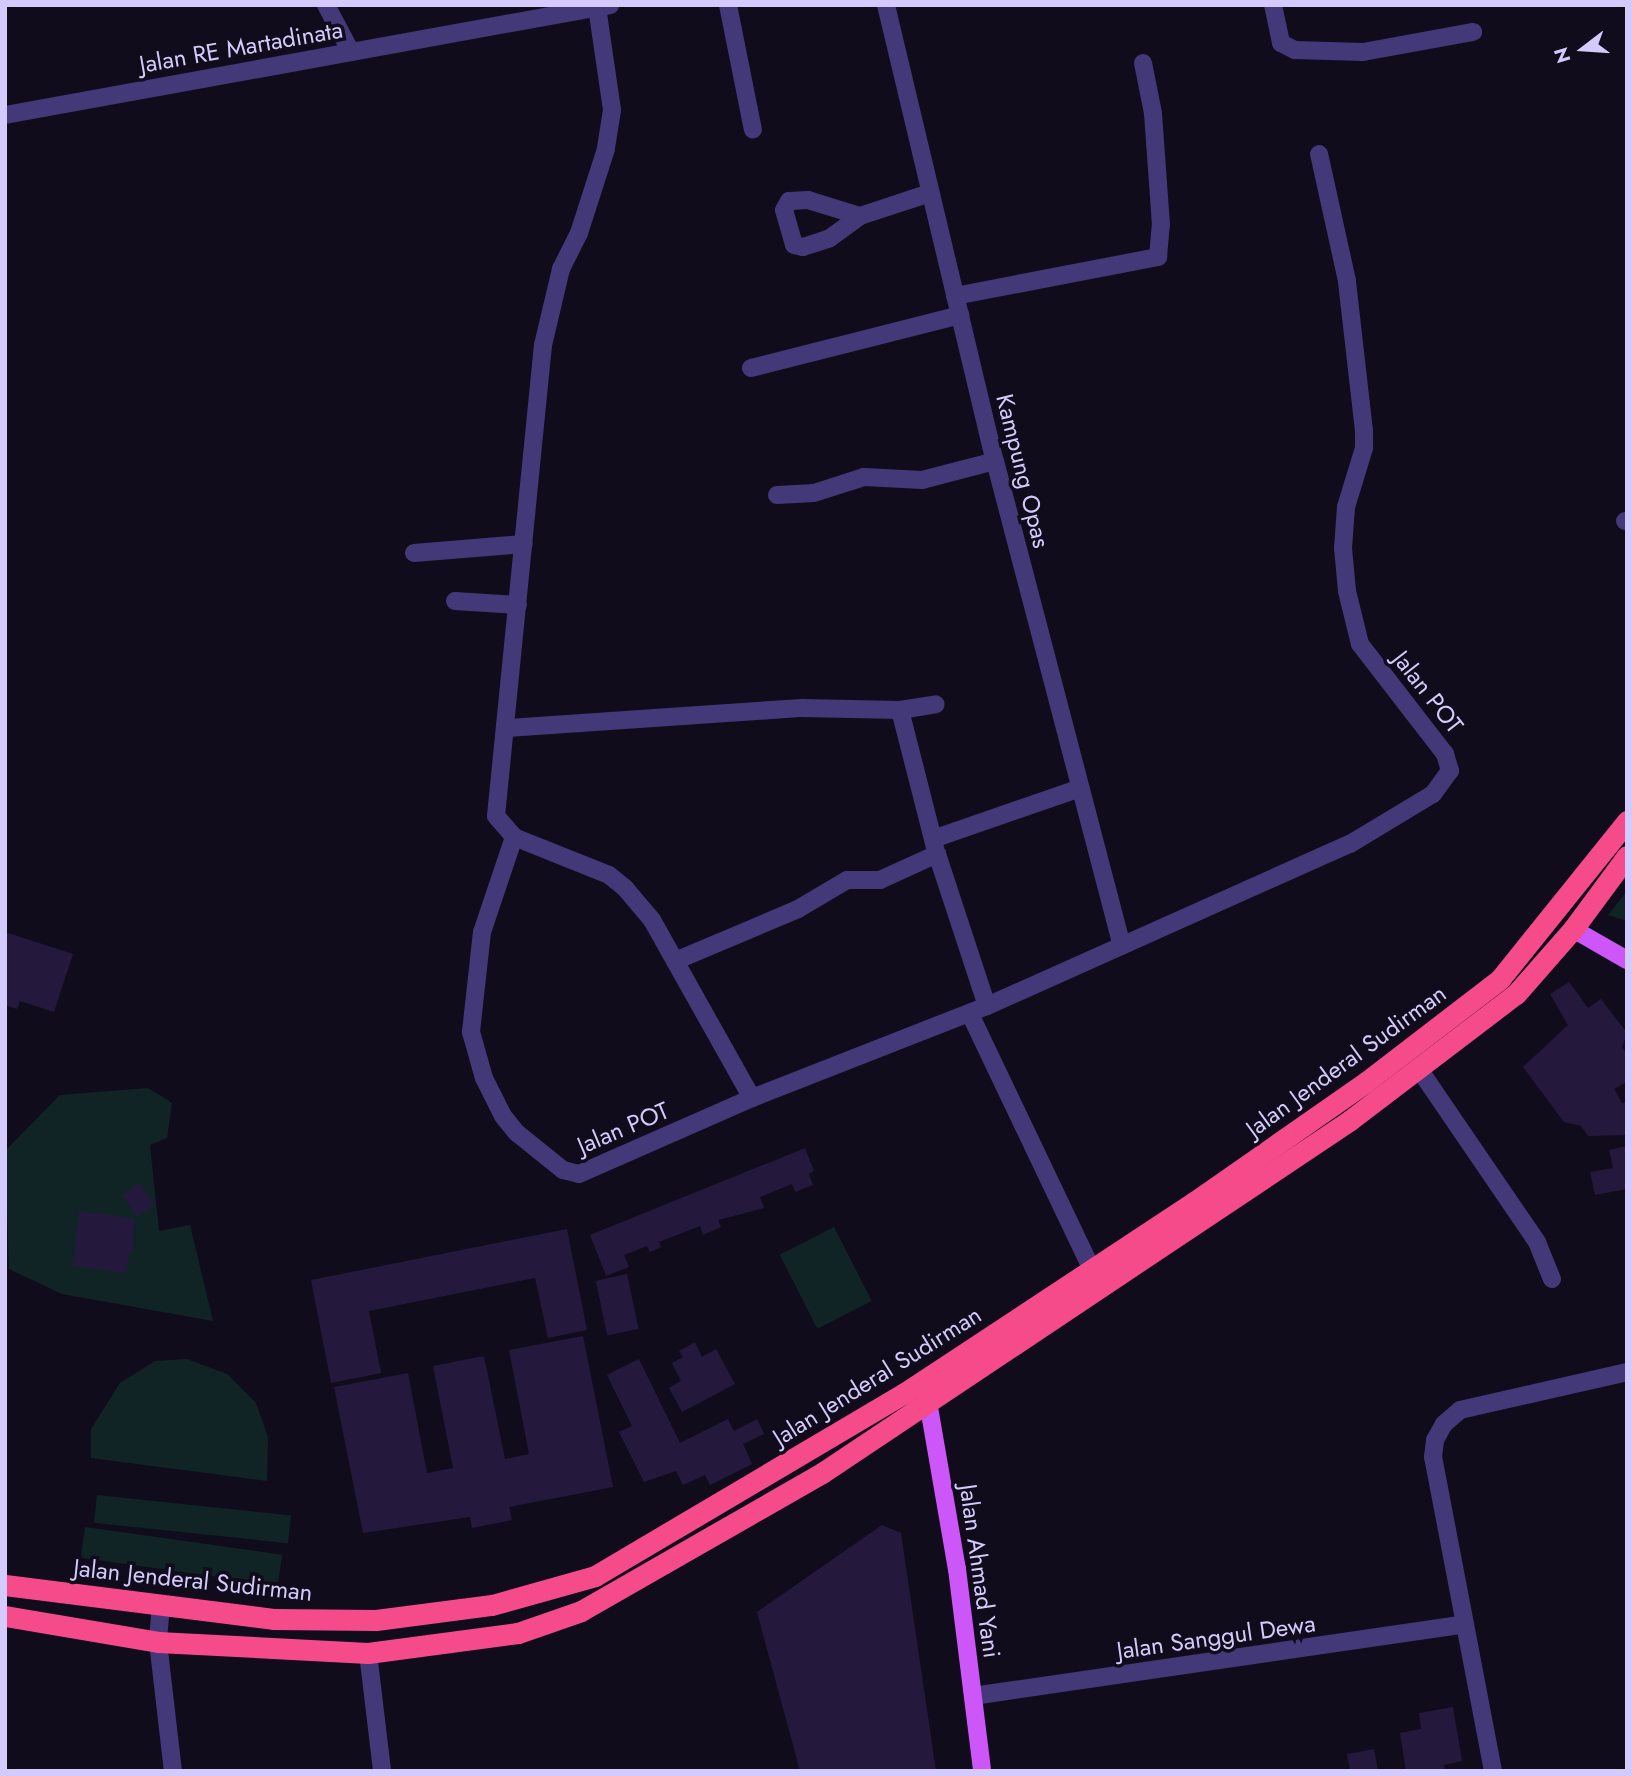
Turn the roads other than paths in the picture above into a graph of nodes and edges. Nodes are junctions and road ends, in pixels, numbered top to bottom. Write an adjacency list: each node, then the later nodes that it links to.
1 (326, 5): 7 (street)
2 (727, 5): 10 (street)
3 (886, 5): 12 (street, Kampung Opas)
4 (1273, 5): 6 (street)
5 (603, 6): 7 (street, Jalan RE Martadinata); 19 (street)
6 (1473, 32)
7 (351, 52): 9 (street, Jalan RE Martadinata)
8 (1143, 63): 14 (street)
9 (5, 115)
10 (753, 130)
11 (1319, 154): 32 (street, Jalan POT)
12 (930, 193): 13 (street); 14 (street, Kampung Opas)
13 (860, 216)
14 (955, 296): 15 (street, Kampung Opas)
15 (960, 315): 16 (street); 17 (street, Kampung Opas)
16 (751, 368)
17 (995, 461): 18 (street); 26 (street, Kampung Opas)
18 (777, 495)
19 (524, 544): 20 (street); 22 (street)
20 (414, 553)
21 (455, 601): 22 (street)
22 (518, 605): 25 (street)
23 (936, 704): 24 (street)
24 (900, 710): 25 (street); 29 (street)
25 (507, 728): 28 (street)
26 (1080, 788): 29 (street); 32 (street, Kampung Opas)
27 (1626, 824): 36 (highway, Jalan Jenderal Sudirman)
28 (514, 837): 34 (street); 37 (street, Jalan POT)
29 (935, 847): 34 (street); 35 (street)
30 (1627, 856): 31 (highway, Jalan Jenderal Sudirman)
31 (1573, 929): 33 (main road); 36 (highway, Jalan Jenderal Sudirman)
32 (1122, 946): 35 (street, Jalan POT)
33 (1627, 960)
34 (675, 961): 37 (street)
35 (978, 1010): 37 (street, Jalan POT); 39 (street)
36 (1422, 1058): 38 (highway, Jalan Jenderal Sudirman); 40 (street)
37 (752, 1098)
38 (1298, 1141): 39 (highway, Jalan Jenderal Sudirman); 43 (highway, Jalan Jenderal Sudirman)
39 (1091, 1268): 42 (highway, Jalan Jenderal Sudirman)
40 (1552, 1279)
41 (1627, 1372): 47 (street)
42 (925, 1380): 43 (main road, Jalan Ahmad Yani); 45 (highway, Jalan Jenderal Sudirman)
43 (929, 1404): 49 (highway, Jalan Jenderal Sudirman); 50 (main road, Jalan Ahmad Yani)
44 (5, 1585): 45 (highway, Jalan Jenderal Sudirman)
45 (160, 1605): 48 (street)
46 (5, 1616): 48 (highway, Jalan Jenderal Sudirman)
47 (1465, 1624): 50 (street, Jalan Sanggul Dewa); 54 (street)
48 (158, 1642): 49 (highway, Jalan Jenderal Sudirman); 51 (street)
49 (368, 1653): 52 (street)
50 (973, 1696): 53 (main road, Jalan Ahmad Yani)
51 (173, 1771)
52 (382, 1771)
53 (982, 1771)
54 (1493, 1771)

